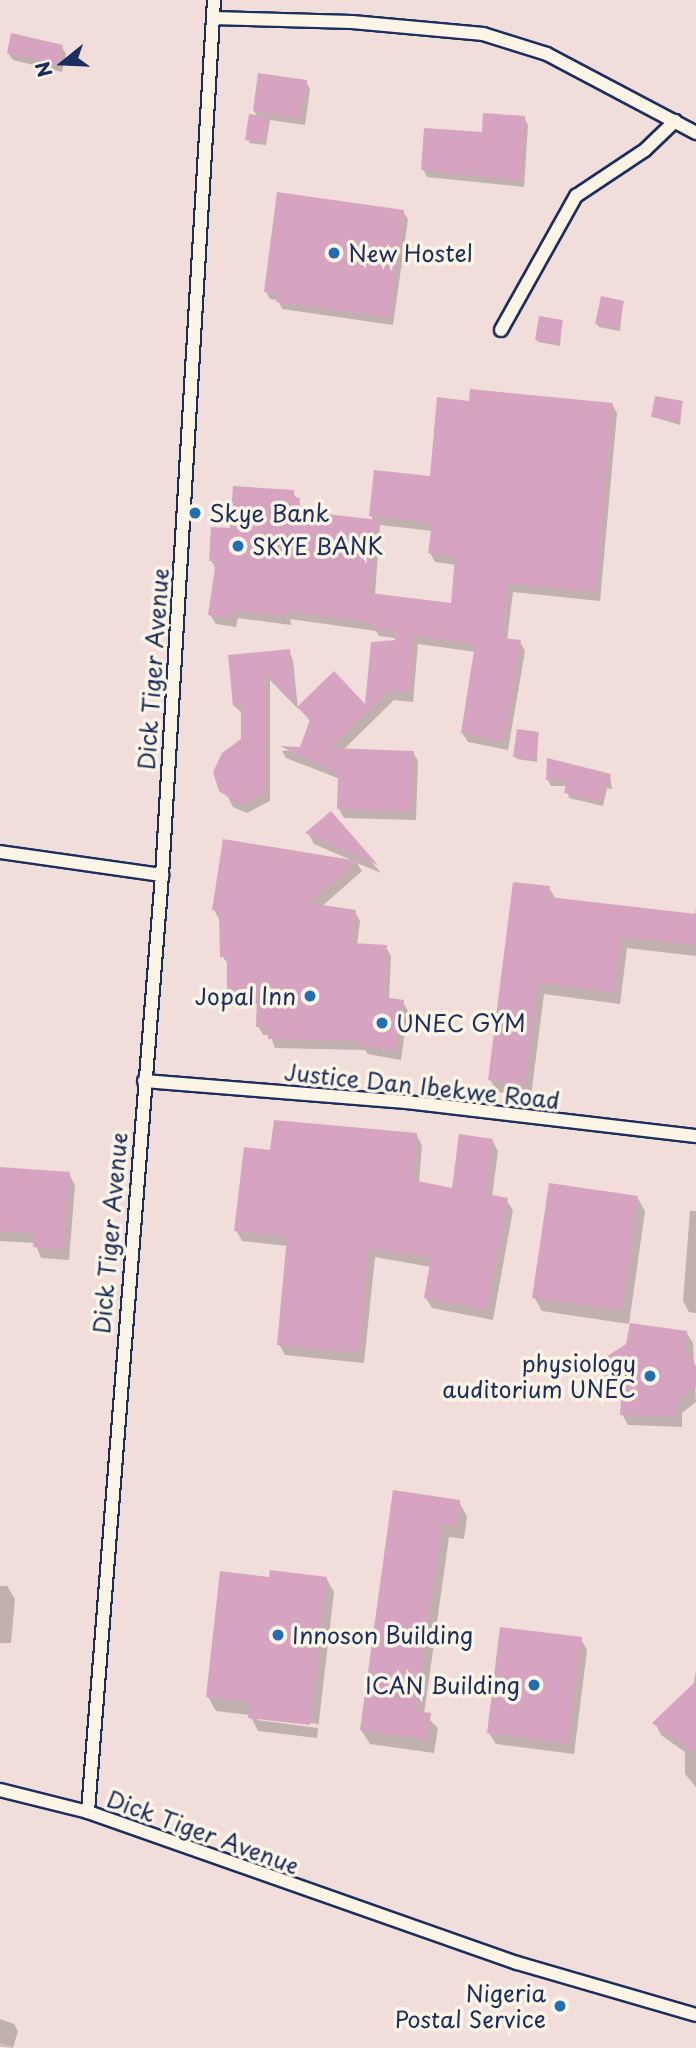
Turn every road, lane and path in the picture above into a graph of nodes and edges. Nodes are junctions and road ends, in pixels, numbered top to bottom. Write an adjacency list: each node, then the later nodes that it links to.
1 (214, 0): 2 (lane, Dick Tiger Avenue)
2 (213, 18): 3 (lane); 7 (lane, Dick Tiger Avenue)
3 (675, 121): 4 (lane); 5 (lane)
4 (696, 133)
5 (501, 330)
6 (0, 852): 7 (lane)
7 (162, 874): 8 (lane, Dick Tiger Avenue)
8 (144, 1081): 9 (lane, Justice Dan Ibekwe Road); 11 (lane, Dick Tiger Avenue)
9 (696, 1136)
10 (0, 1790): 11 (lane)
11 (88, 1812): 12 (lane, Dick Tiger Avenue)
12 (696, 2015)

